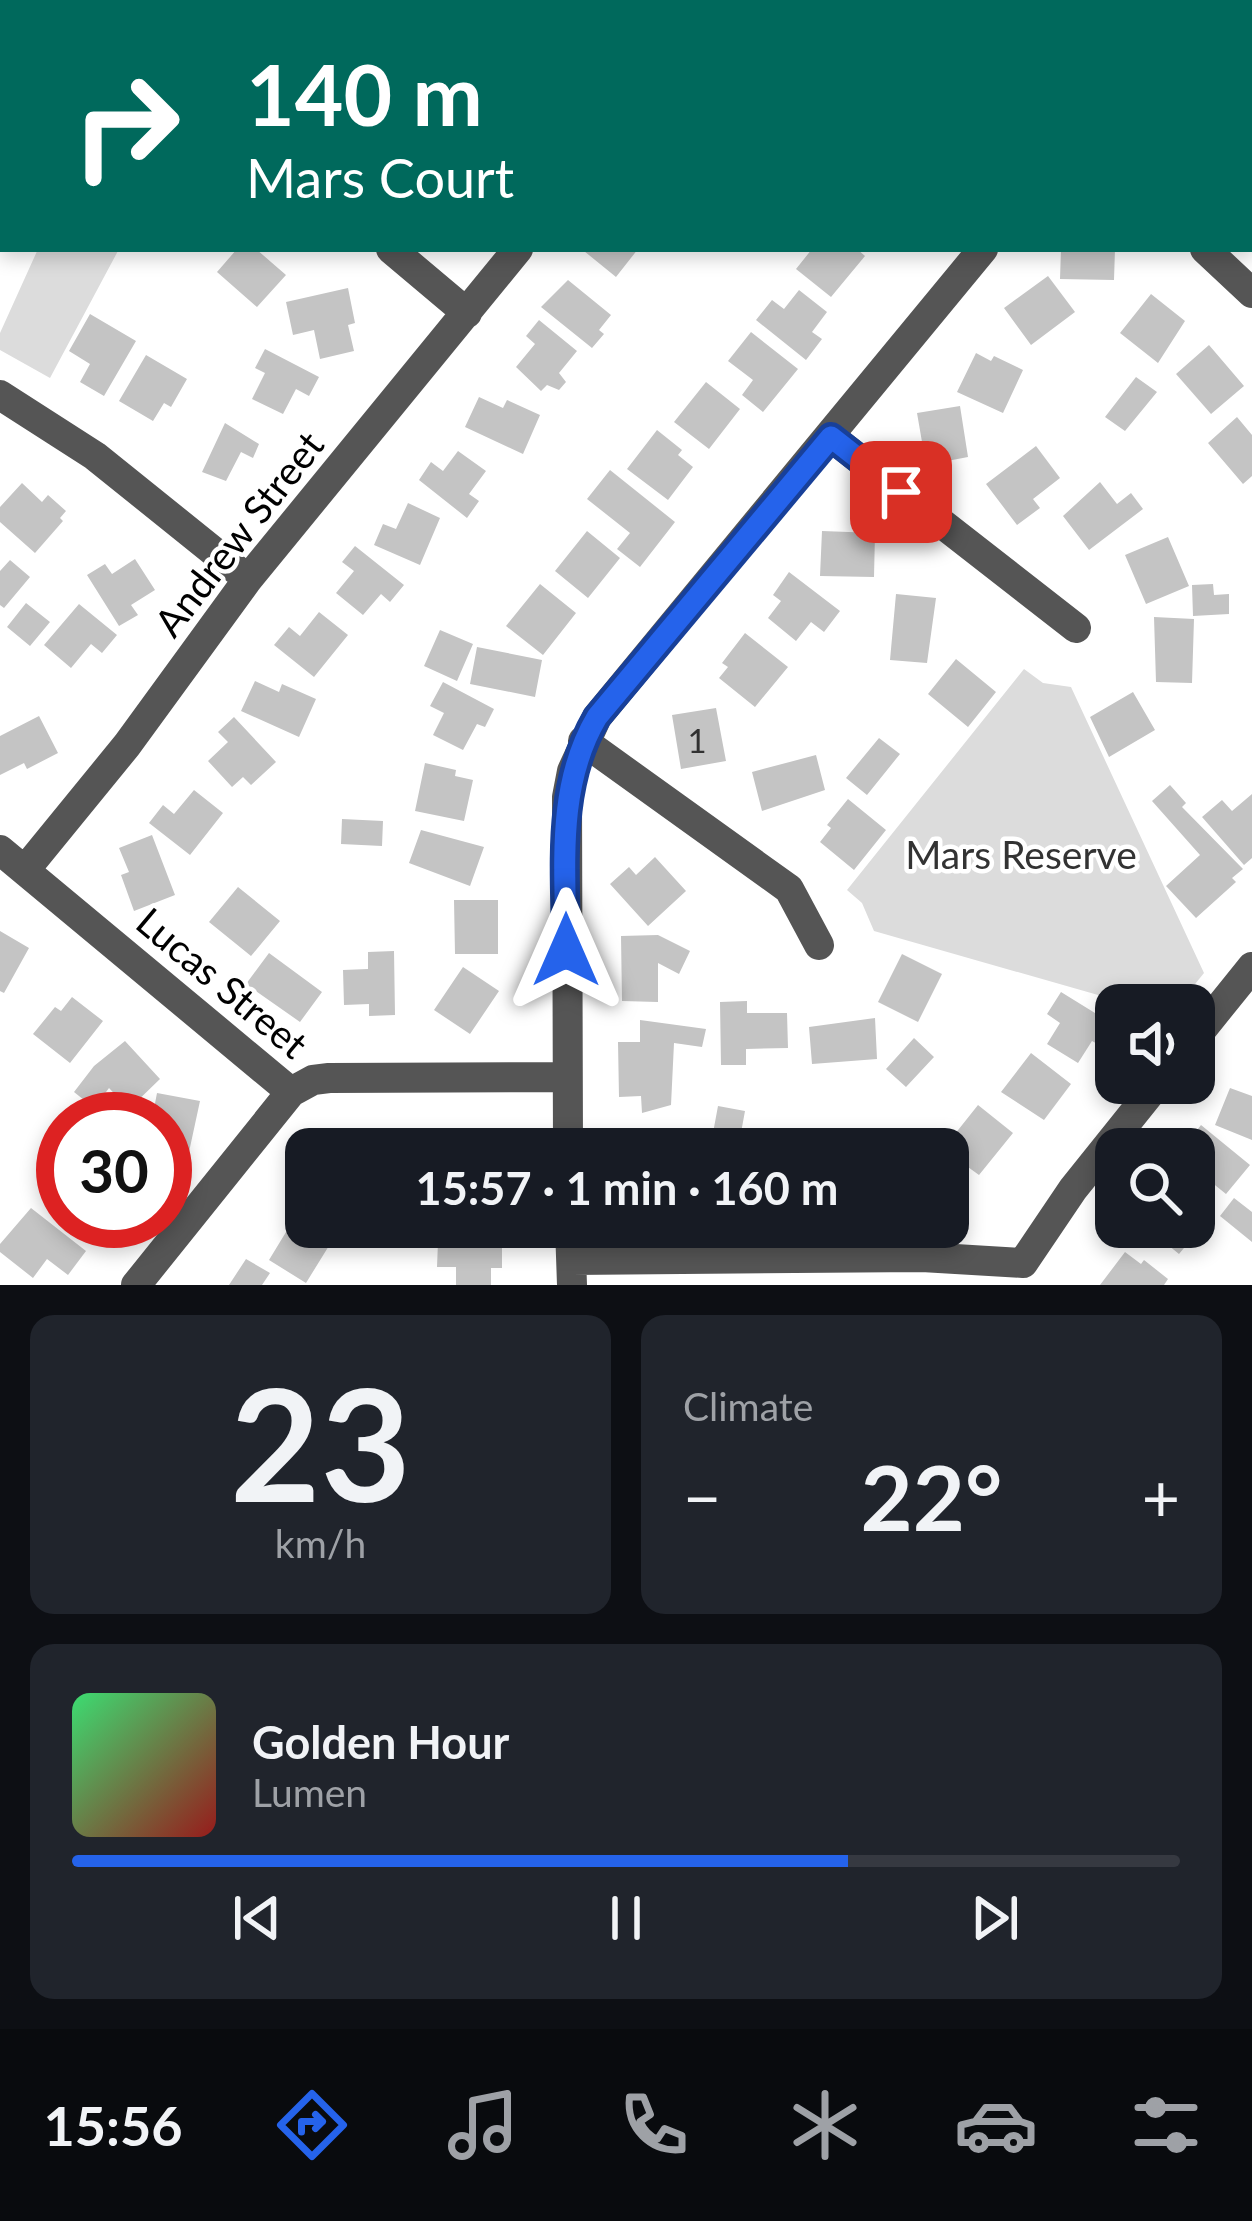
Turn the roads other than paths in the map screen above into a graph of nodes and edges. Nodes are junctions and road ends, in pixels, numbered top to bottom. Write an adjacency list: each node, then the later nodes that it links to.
1 (395, 252): 6 (street)
2 (516, 252): 6 (street, Andrew Street)
3 (981, 252): 8 (street)
4 (1208, 252): 5 (street)
5 (1252, 293)
6 (467, 313): 9 (street, Andrew Street)
7 (0, 395): 9 (street)
8 (831, 437): 10 (street); 11 (street)
9 (248, 579): 13 (street, Andrew Street)
10 (1076, 628)
11 (583, 741): 14 (street); 17 (street)
12 (0, 850): 13 (street, Lucas Street)
13 (25, 870): 18 (street, Lucas Street)
14 (819, 945)
15 (1252, 967): 16 (street)
16 (1215, 1013)
17 (565, 1077): 18 (street, Lucas Street); 20 (street)
18 (291, 1092): 22 (street)
19 (1141, 1104): 21 (street)
20 (567, 1128)
21 (572, 1273)
22 (136, 1285)

